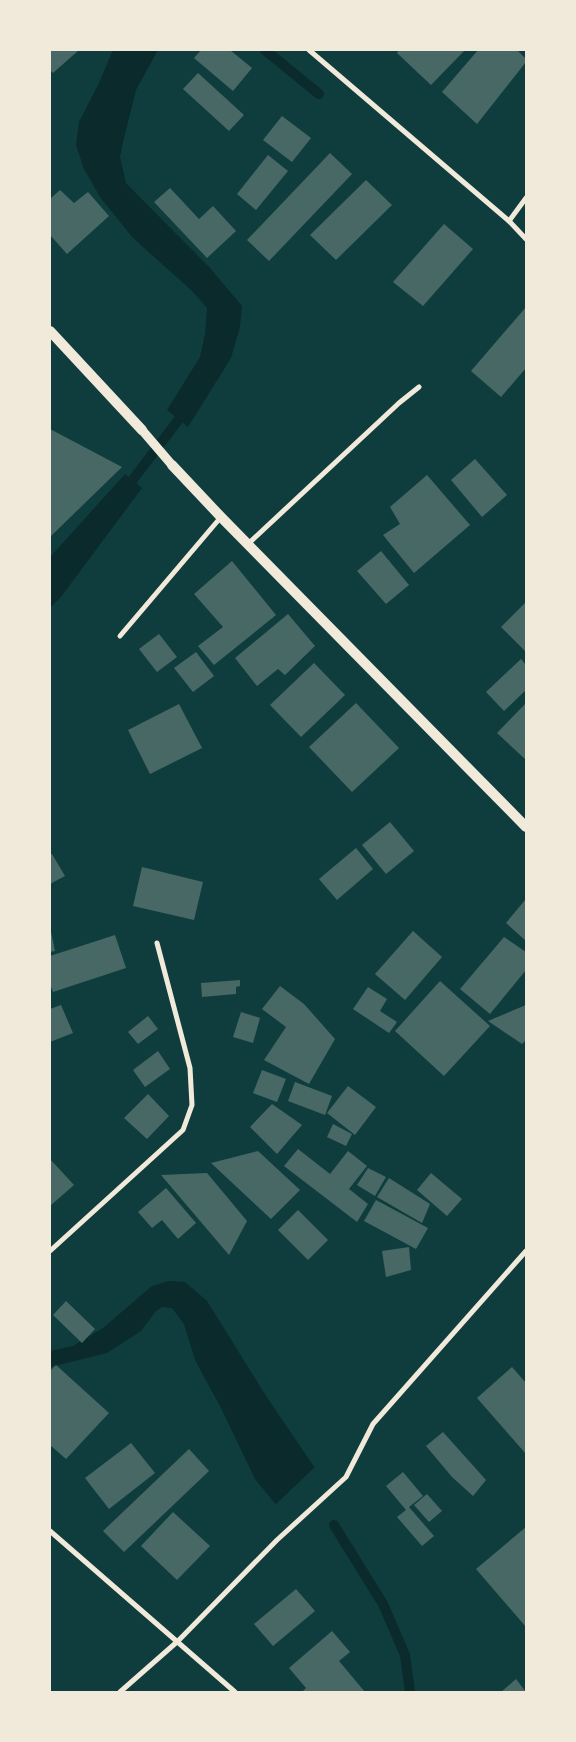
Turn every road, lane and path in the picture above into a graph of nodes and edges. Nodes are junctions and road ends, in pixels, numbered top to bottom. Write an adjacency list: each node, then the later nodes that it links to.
1 (309, 50): 3 (street)
2 (526, 198): 3 (street)
3 (509, 221): 4 (street)
4 (526, 239)
5 (52, 338): 7 (main road)
6 (419, 386): 10 (street)
7 (142, 430): 8 (street)
8 (172, 464): 9 (main road)
9 (221, 517): 10 (main road); 11 (street)
10 (248, 544): 12 (main road)
11 (120, 636)
12 (526, 827)
13 (157, 943): 14 (street)
14 (50, 1251)
15 (526, 1251): 17 (street)
16 (50, 1531): 17 (street)
17 (178, 1641): 18 (street); 19 (street)
18 (120, 1692)
19 (235, 1692)

